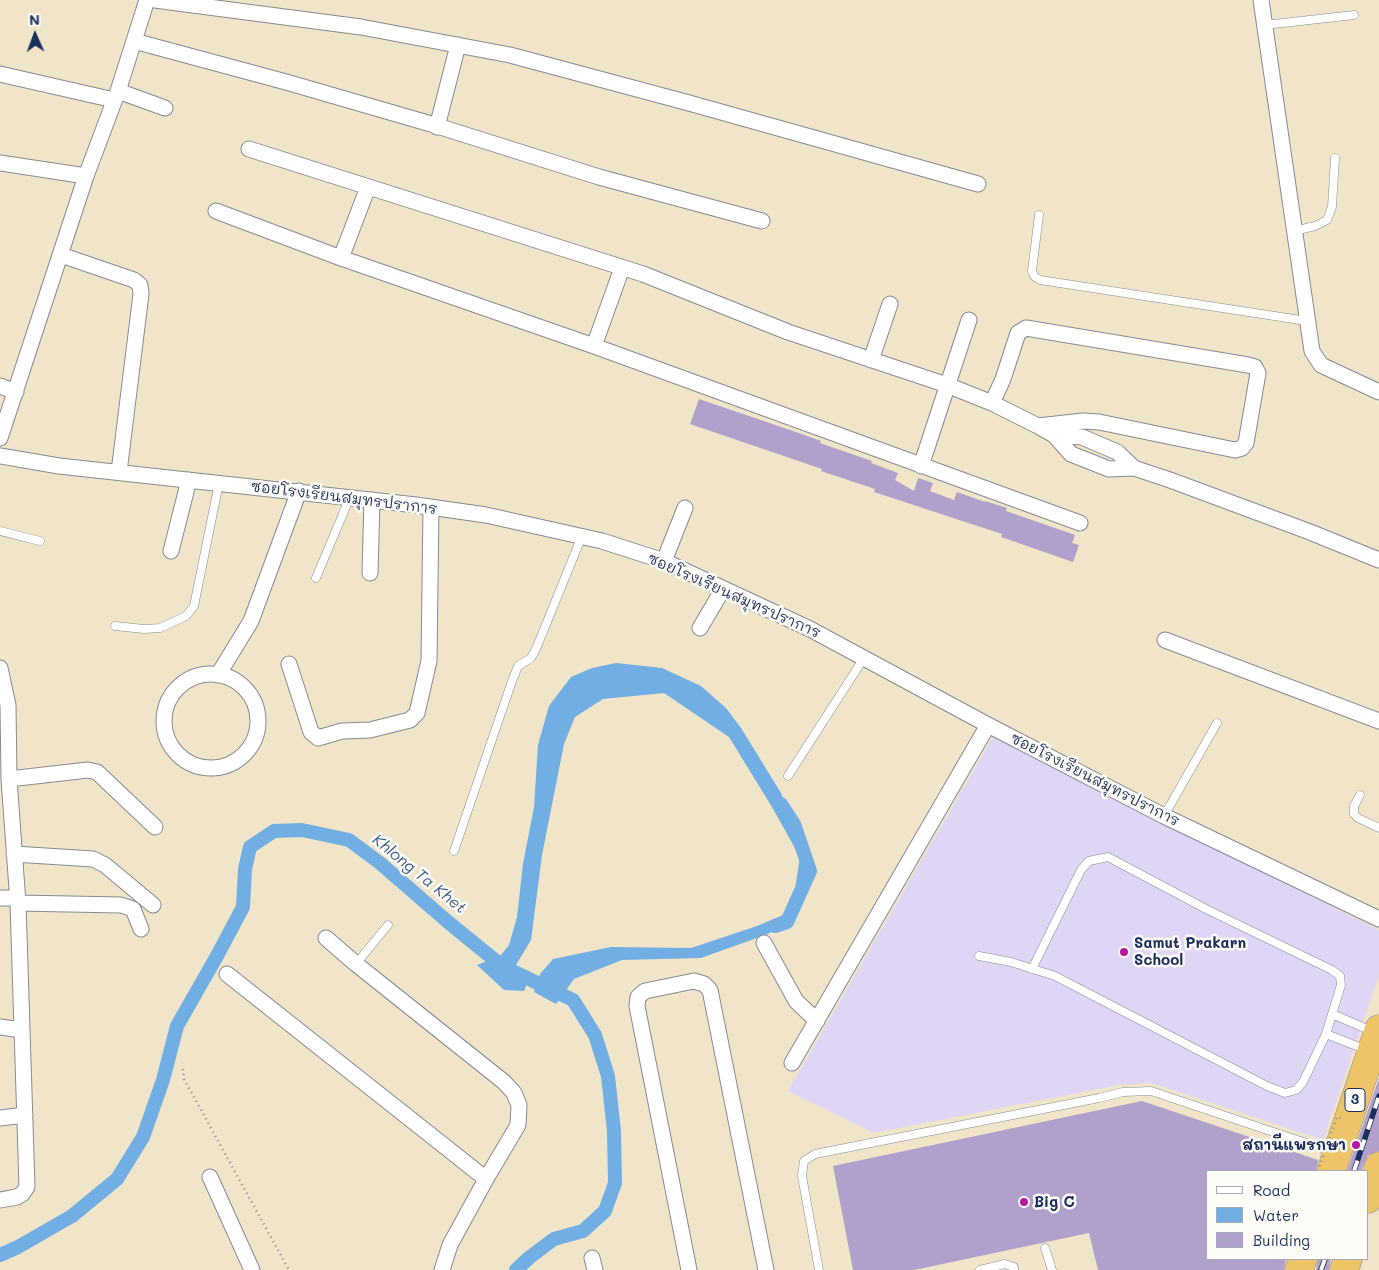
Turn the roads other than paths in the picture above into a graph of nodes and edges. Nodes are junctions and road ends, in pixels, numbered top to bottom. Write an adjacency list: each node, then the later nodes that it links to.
1 (148, 0): 6 (street)
2 (155, 0): 7 (street)
3 (1261, 0): 5 (street)
4 (1354, 15): 5 (lane)
5 (1264, 25): 21 (street)
6 (134, 41): 9 (street); 11 (street)
7 (458, 45): 11 (street); 16 (street)
8 (0, 74): 9 (street)
9 (116, 96): 10 (street); 15 (street)
10 (165, 108)
11 (437, 126): 20 (street)
12 (249, 149): 17 (street)
13 (1335, 158): 21 (lane)
14 (0, 163): 15 (street)
15 (86, 176): 22 (street)
16 (978, 184)
17 (368, 187): 23 (street); 24 (street)
18 (216, 211): 23 (street)
19 (1039, 215): 27 (lane)
20 (762, 221)
21 (1294, 231): 27 (street)
22 (61, 255): 32 (street); 39 (street)
23 (341, 258): 28 (street)
24 (622, 268): 28 (street); 29 (street)
25 (890, 304): 29 (street)
26 (969, 320): 30 (street)
27 (1307, 321): 33 (street)
28 (594, 346): 38 (street)
29 (872, 360): 30 (street)
30 (947, 384): 34 (street); 38 (street)
31 (0, 386): 32 (street)
32 (16, 392): 36 (street)
33 (1379, 392)
34 (992, 403): 35 (street); 35 (street)
35 (1038, 426): 52 (street)
36 (0, 438)
37 (0, 456): 39 (street, ซอยโรงเรียนสมุทรปราการ)
38 (921, 466): 47 (street)
39 (119, 472): 40 (street, ซอยโรงเรียนสมุทรปราการ)
40 (189, 480): 41 (street, ซอยโรงเรียนสมุทรปราการ); 51 (street)
41 (219, 483): 42 (street, ซอยโรงเรียนสมุทรปราการ); 57 (lane)
42 (299, 491): 43 (street, ซอยโรงเรียนสมุทรปราการ); 63 (street)
43 (350, 497): 44 (street, ซอยโรงเรียนสมุทรปราการ); 55 (lane)
44 (372, 500): 45 (street, ซอยโรงเรียนสมุทรปราการ); 54 (street)
45 (431, 507): 49 (street, ซอยโรงเรียนสมุทรปราการ); 61 (street)
46 (685, 508): 53 (street)
47 (1080, 523)
48 (0, 531): 50 (lane)
49 (582, 536): 53 (street, ซอยโรงเรียนสมุทรปราการ); 74 (lane)
50 (40, 541)
51 (171, 551)
52 (1379, 560)
53 (664, 561): 56 (street, ซอยโรงเรียนสมุทรปราการ)
54 (370, 572)
55 (316, 578)
56 (723, 589): 58 (street); 60 (street, ซอยโรงเรียนสมุทรปราการ)
57 (115, 626)
58 (700, 628)
59 (1165, 640): 65 (street)
60 (864, 658): 67 (street, ซอยโรงเรียนสมุทรปราการ); 68 (lane)
61 (289, 664)
62 (0, 668): 64 (street)
63 (218, 675): 63 (street)
64 (4, 706): 69 (street)
65 (1379, 721)
66 (1217, 723): 71 (lane)
67 (988, 725): 71 (street, ซอยโรงเรียนสมุทรปราการ); 89 (street)
68 (788, 776)
69 (10, 779): 72 (street); 75 (street)
70 (1360, 795): 73 (lane)
71 (1164, 816): 79 (street, ซอยโรงเรียนสมุทรปราการ)
72 (156, 827)
73 (1379, 828)
74 (454, 851)
75 (14, 854): 77 (street); 78 (street)
76 (0, 898): 77 (street)
77 (17, 901): 81 (street); 91 (street)
78 (153, 906)
79 (1379, 919)
80 (388, 925): 85 (lane)
81 (141, 929)
82 (326, 938): 85 (street)
83 (764, 943): 89 (street)
84 (979, 956): 86 (lane)
85 (356, 964): 100 (street)
86 (1032, 969): 88 (lane); 92 (lane)
87 (227, 974): 100 (street)
88 (1332, 1014): 92 (lane); 93 (lane)
89 (817, 1020): 94 (street)
90 (0, 1027): 91 (street)
91 (21, 1030): 95 (street)
92 (1326, 1034): 93 (lane)
93 (1376, 1038): 97 (highway, 3)
94 (792, 1063)
95 (25, 1115): 96 (street); 102 (street)
96 (0, 1118)
97 (1329, 1165): 108 (lane)
98 (1379, 1166): 101 (highway)
99 (210, 1178): 104 (street)
100 (486, 1179): 105 (street)
101 (1369, 1196)
102 (0, 1200)
103 (1045, 1248): 111 (lane)
104 (252, 1270)
105 (442, 1270)
106 (690, 1270): 107 (street)
107 (766, 1270)
108 (819, 1270)
109 (980, 1270): 110 (lane)
110 (1014, 1270)
111 (1052, 1270)

